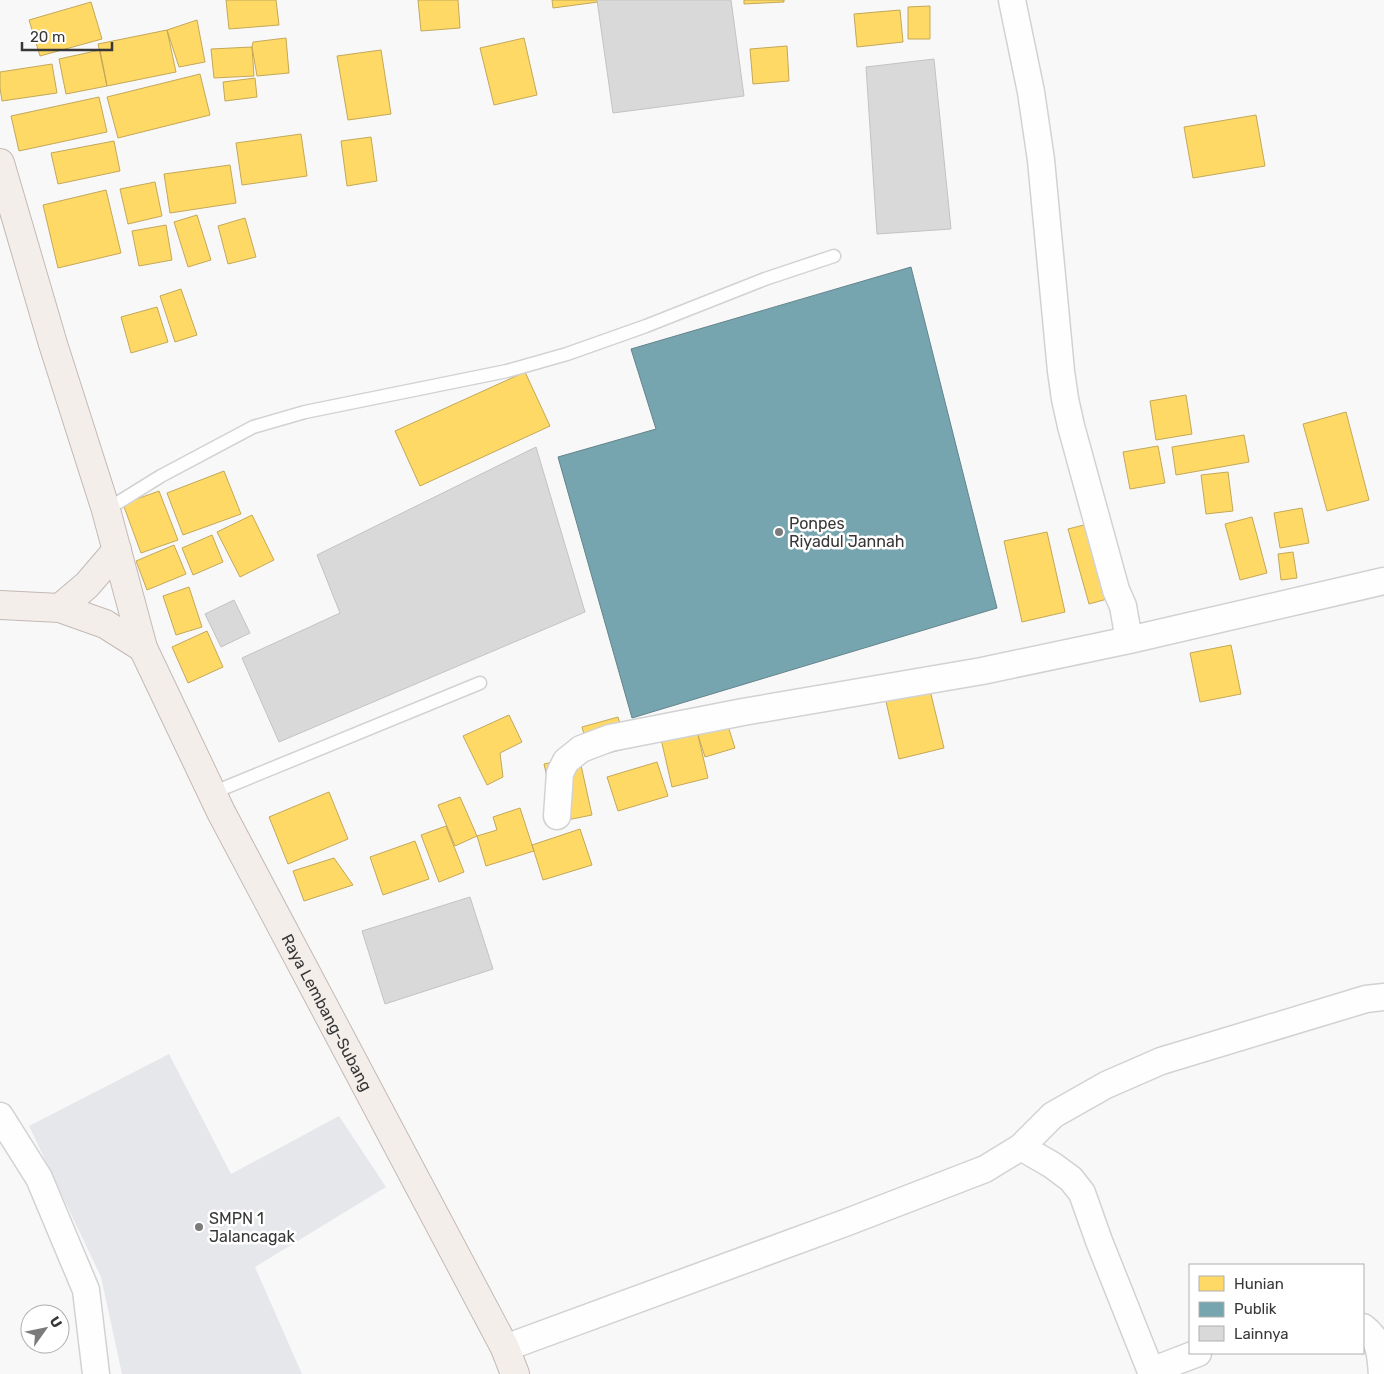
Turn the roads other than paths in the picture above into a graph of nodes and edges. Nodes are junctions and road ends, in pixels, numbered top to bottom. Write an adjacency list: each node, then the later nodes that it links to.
1 (1012, 0): 9 (street)
2 (0, 163): 4 (main road, Raya Lembang-Subang)
3 (834, 256): 4 (lane)
4 (106, 510): 5 (main road, Raya Lembang-Subang)
5 (117, 550): 8 (main road); 10 (main road, Raya Lembang-Subang)
6 (1384, 581): 9 (street)
7 (0, 605): 8 (main road)
8 (60, 608): 10 (main road)
9 (1129, 640): 13 (street)
10 (143, 648): 12 (main road, Raya Lembang-Subang)
11 (480, 683): 12 (lane)
12 (212, 792): 18 (main road, Raya Lembang-Subang)
13 (557, 816)
14 (1384, 997): 16 (street)
15 (0, 1116): 21 (street)
16 (1021, 1147): 18 (street); 20 (street)
17 (1372, 1330): 23 (street)
18 (505, 1348): 22 (main road, Raya Lembang-Subang)
19 (1196, 1354): 20 (street)
20 (1151, 1372)
21 (96, 1374)
22 (515, 1374)
23 (1382, 1374)

